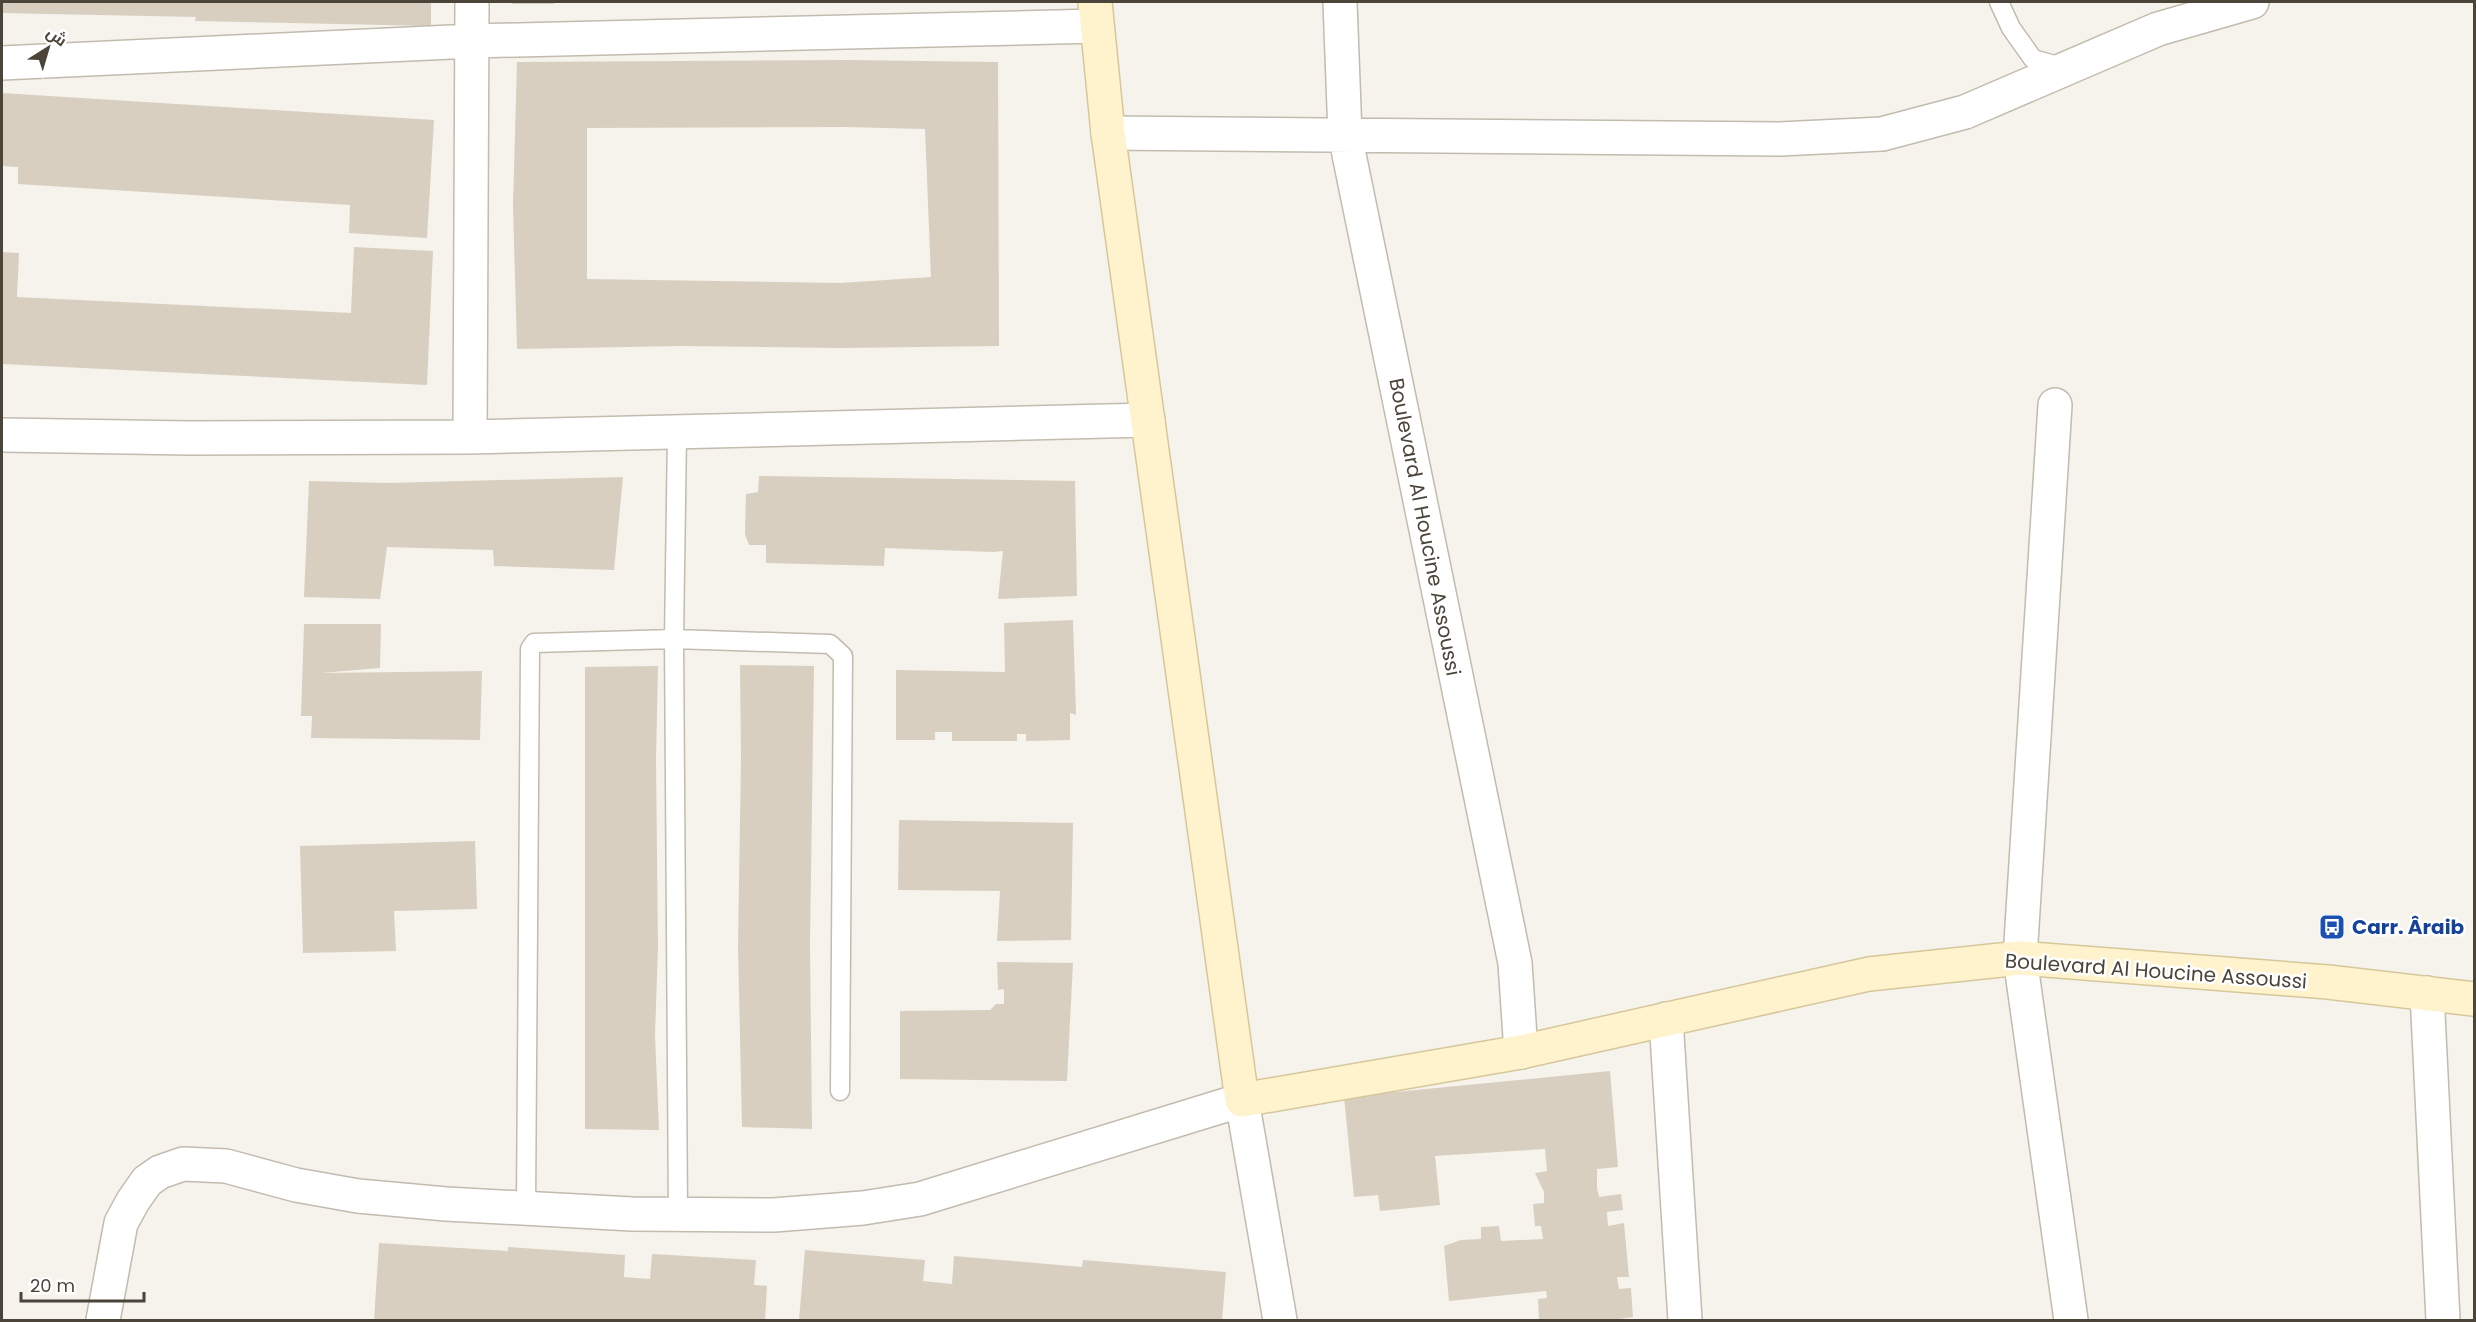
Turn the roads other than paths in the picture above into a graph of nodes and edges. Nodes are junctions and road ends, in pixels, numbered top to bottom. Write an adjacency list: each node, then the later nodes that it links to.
1 (472, 2): 7 (street)
2 (1340, 2): 11 (street, Boulevard Al Houcine Assoussi)
3 (1999, 2): 9 (lane)
4 (2252, 2): 5 (street)
5 (2192, 10): 9 (street)
6 (1096, 14): 7 (street); 10 (street)
7 (473, 41): 8 (street); 16 (street)
8 (2, 63)
9 (2068, 68): 11 (street)
10 (1108, 133): 11 (street); 13 (street)
11 (1345, 135): 22 (street, Boulevard Al Houcine Assoussi)
12 (2055, 405): 18 (street)
13 (1148, 420): 14 (street); 24 (street)
14 (677, 433): 16 (street); 17 (lane)
15 (2, 435): 16 (street)
16 (470, 437)
17 (674, 639): 23 (lane); 25 (lane); 26 (lane)
18 (2020, 958): 19 (street, Boulevard Al Houcine Assoussi); 21 (street, Boulevard Al Houcine Assoussi); 30 (street)
19 (2427, 993): 20 (street, Boulevard Al Houcine Assoussi); 31 (street)
20 (2475, 999)
21 (1666, 1020): 22 (street, Boulevard Al Houcine Assoussi); 29 (street)
22 (1521, 1052): 24 (street, Boulevard Al Houcine Assoussi)
23 (840, 1091)
24 (1242, 1100): 26 (street); 28 (street)
25 (526, 1207): 26 (street); 27 (street)
26 (678, 1214)
27 (103, 1320)
28 (1280, 1320)
29 (1685, 1320)
30 (2071, 1320)
31 (2443, 1320)

